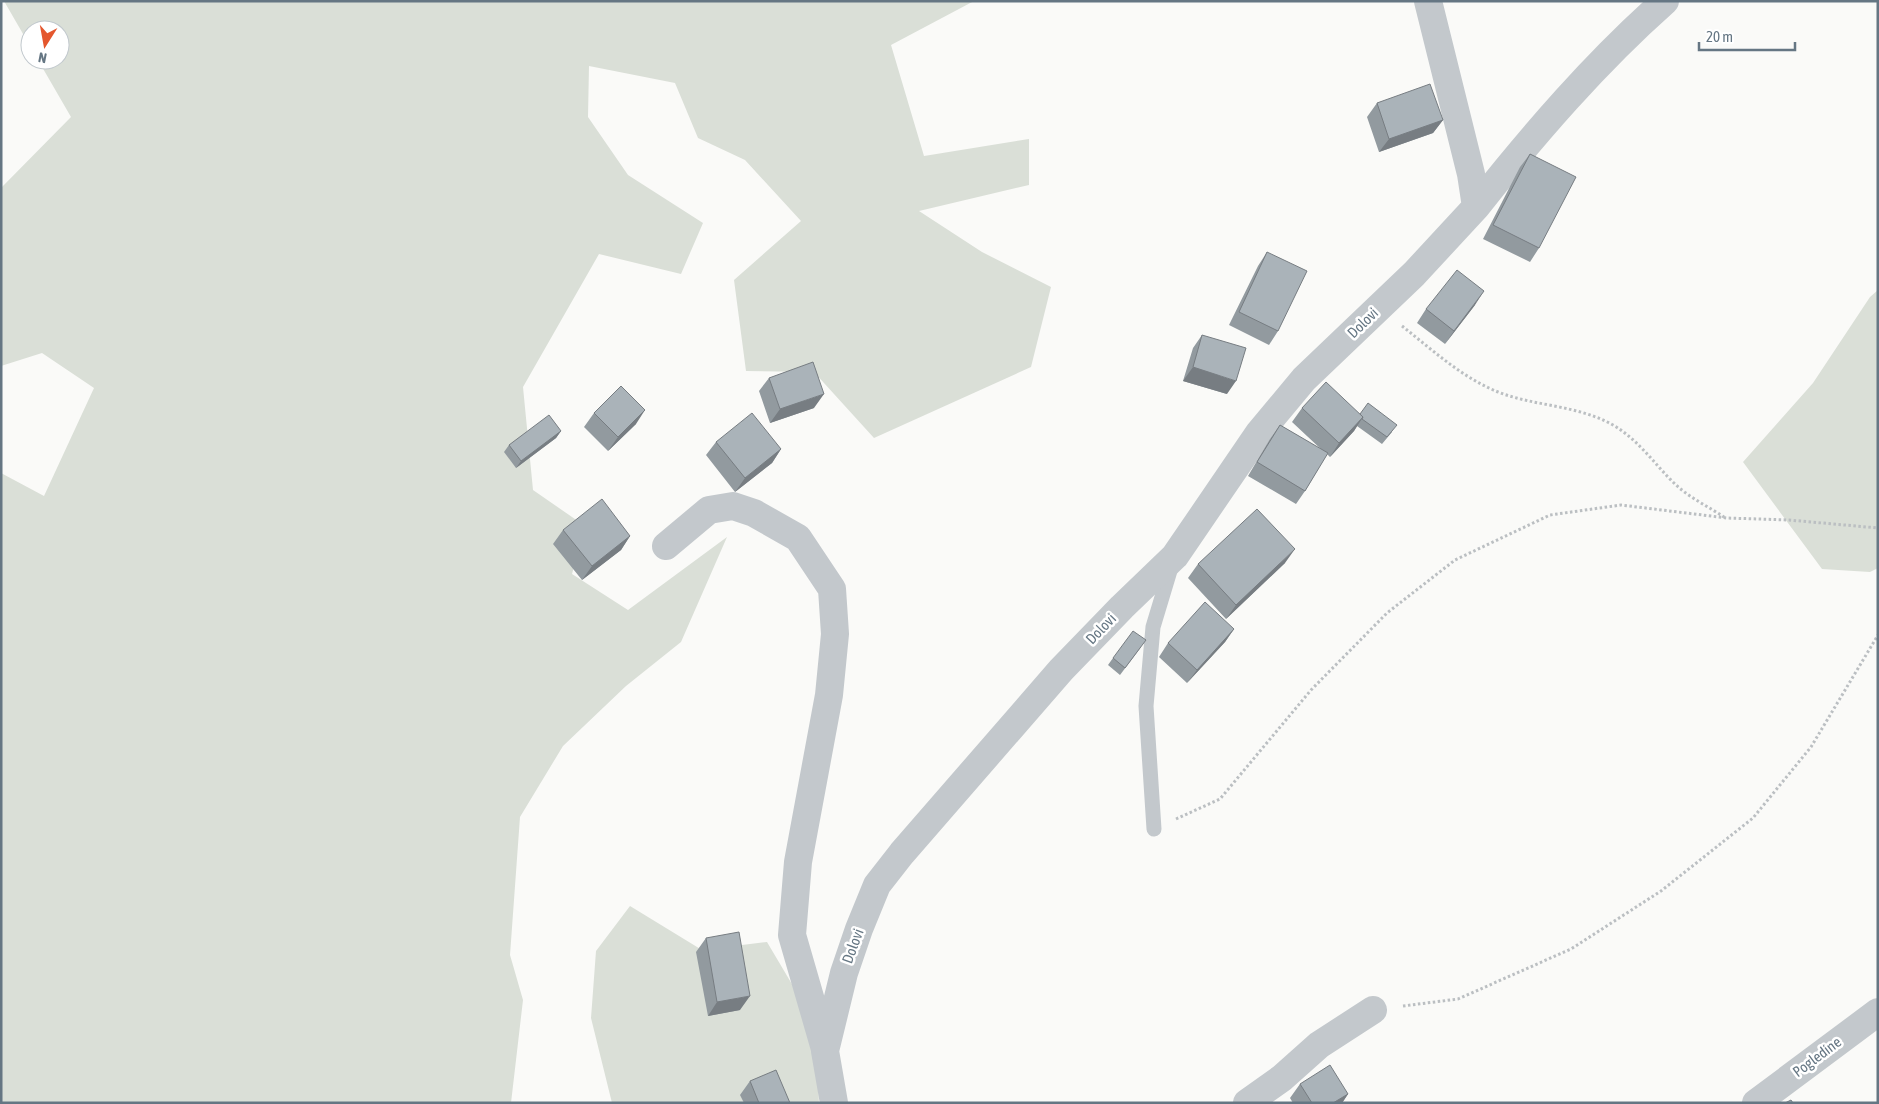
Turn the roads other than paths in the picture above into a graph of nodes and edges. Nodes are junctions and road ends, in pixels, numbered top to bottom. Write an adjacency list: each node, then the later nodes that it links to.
1 (1428, 1): 3 (street)
2 (1665, 1): 3 (street, Dolovi)
3 (1476, 207): 5 (street, Dolovi)
4 (666, 546): 9 (street)
5 (1175, 556): 6 (lane); 9 (street, Dolovi)
6 (1154, 829)
7 (1372, 1010): 11 (street)
8 (1878, 1012): 12 (street, Pogledine)
9 (825, 1051): 10 (street, Dolovi)
10 (834, 1103)
11 (1247, 1103)
12 (1756, 1103)

